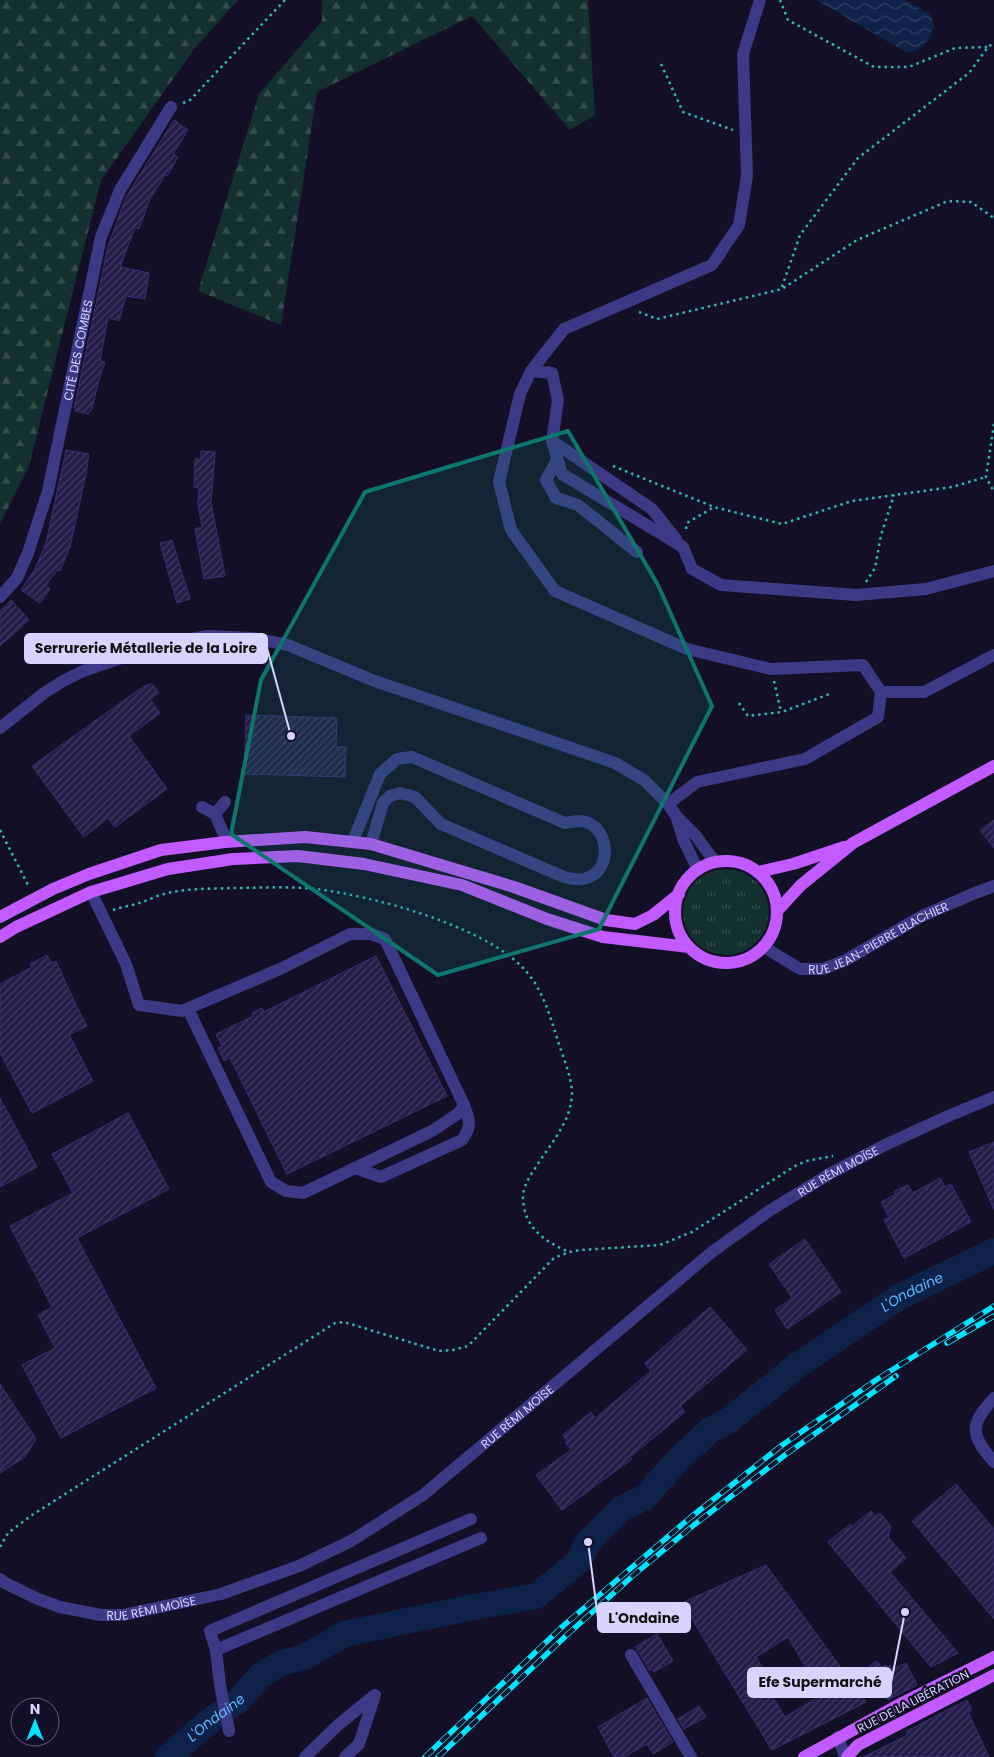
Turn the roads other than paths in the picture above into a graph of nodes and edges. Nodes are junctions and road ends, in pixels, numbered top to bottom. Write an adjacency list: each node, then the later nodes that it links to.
1 (760, 0): 3 (street)
2 (171, 107): 9 (street, CITÉ DES COMBES)
3 (531, 371): 4 (street); 11 (street)
4 (552, 441): 5 (street); 6 (street)
5 (558, 460): 6 (street); 7 (street)
6 (683, 547): 8 (street)
7 (637, 552)
8 (994, 571)
9 (0, 597)
10 (994, 655): 11 (street)
11 (881, 692): 15 (street)
12 (0, 728): 15 (street)
13 (994, 766): 21 (main road)
14 (225, 802): 17 (street)
15 (668, 804): 18 (street)
16 (202, 807): 17 (street)
17 (215, 814): 20 (street)
18 (677, 817): 23 (street); 24 (street)
19 (353, 841): 20 (main road); 22 (main road); 22 (street)
20 (227, 842): 30 (main road)
21 (853, 843): 25 (main road); 29 (main road)
22 (371, 844): 28 (main road)
23 (715, 862): 24 (main road); 25 (main road)
24 (698, 870): 28 (main road)
25 (758, 872): 29 (main road)
26 (994, 886): 33 (street, RUE JEAN-PIERRE BLACHIER)
27 (92, 892): 31 (main road); 32 (main road); 34 (street)
28 (678, 894): 32 (main road)
29 (778, 910): 33 (main road)
30 (0, 917)
31 (0, 937)
32 (689, 946): 33 (main road)
33 (764, 946)
34 (188, 1009): 36 (street); 37 (street)
35 (994, 1097): 42 (street, RUE RÉMI MOÏSE)
36 (464, 1105): 37 (street); 37 (street)
37 (355, 1168)
38 (994, 1398): 39 (street)
39 (994, 1462)
40 (471, 1520): 43 (street)
41 (481, 1538): 43 (street)
42 (0, 1579)
43 (216, 1650): 47 (street)
44 (631, 1655): 51 (street)
45 (994, 1657): 48 (main road, RUE DE LA LIBÉRATION)
46 (994, 1675): 53 (main road, RUE DE LA LIBÉRATION)
47 (229, 1731)
48 (838, 1737): 52 (main road, RUE DE LA LIBÉRATION); 53 (street)
49 (305, 1757): 50 (street)
50 (345, 1757)
51 (691, 1757)
52 (804, 1757)
53 (846, 1757)

